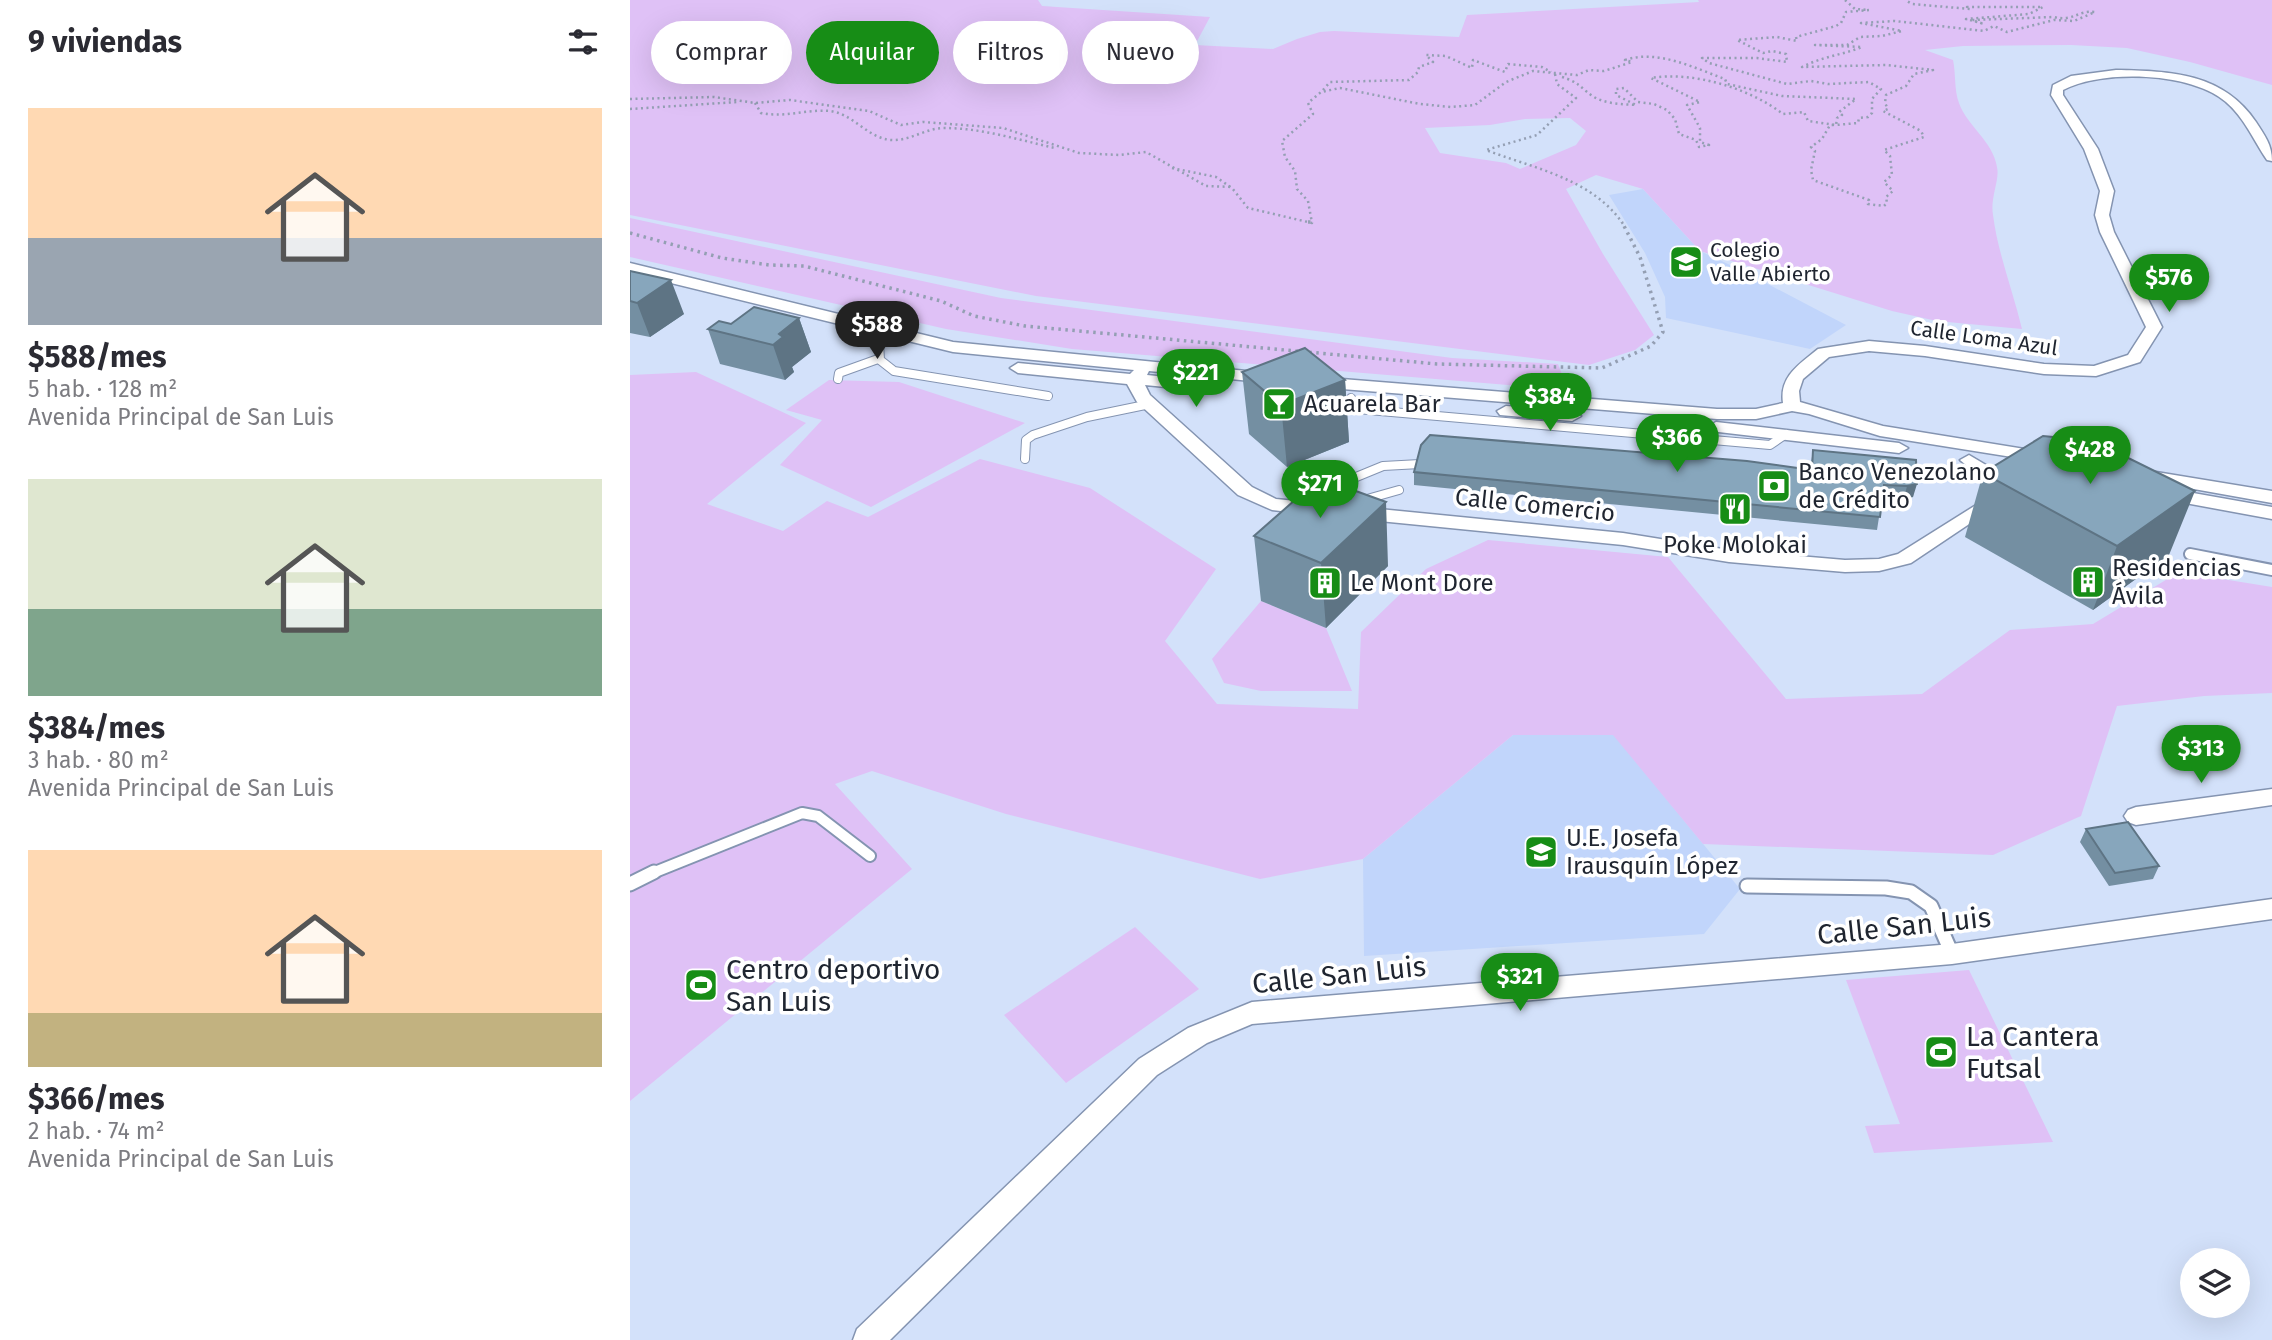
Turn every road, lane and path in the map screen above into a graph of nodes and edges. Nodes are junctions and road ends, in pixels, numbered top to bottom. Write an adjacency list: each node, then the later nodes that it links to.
1 (1845, 0): 10 (path)
2 (1905, 0): 10 (path)
3 (1555, 74): 4 (path); 4 (path); 10 (path); 10 (path); 16 (path)
4 (1321, 92): 15 (path)
5 (630, 99): 6 (path)
6 (745, 102): 7 (path); 8 (path)
7 (755, 103): 9 (path); 9 (path)
8 (630, 109)
9 (840, 111): 12 (path); 12 (path)
10 (1836, 125)
11 (2266, 140): 13 (street, Calle Loma Azul); 28 (street, Calle Loma Azul)
12 (1070, 150): 14 (path)
13 (2272, 157)
14 (1172, 168): 15 (path); 15 (path)
15 (1235, 187)
16 (630, 233)
17 (630, 268): 20 (street)
18 (630, 282): 19 (street)
19 (879, 351): 20 (street); 22 (lane); 26 (lane)
20 (1062, 365): 21 (street); 23 (street)
21 (1171, 368): 23 (street); 25 (street)
22 (838, 379)
23 (1134, 380): 24 (street); 27 (street, Calle Comercio)
24 (1213, 386): 25 (street); 29 (street)
25 (1293, 386): 28 (street); 30 (street)
26 (1048, 396)
27 (1150, 404): 29 (street, Calle Comercio); 31 (lane)
28 (1785, 407): 30 (street); 32 (street)
29 (1166, 418): 41 (street, Calle Comercio)
30 (1786, 434): 32 (street)
31 (1026, 459)
32 (1969, 460): 39 (street)
33 (1420, 464): 38 (lane)
34 (2121, 471): 40 (street)
35 (2023, 486): 39 (street, Calle Comercio)
36 (2135, 488): 42 (street)
37 (1399, 490): 41 (lane)
38 (1320, 492)
39 (2002, 496): 41 (street, Calle Comercio)
40 (2272, 497)
41 (1342, 508)
42 (2272, 513)
43 (2190, 554): 44 (lane)
44 (2272, 570)
45 (2272, 797): 46 (street)
46 (2136, 816)
47 (870, 856): 48 (lane)
48 (630, 884)
49 (1747, 886): 51 (lane)
50 (2272, 909): 51 (street, Calle San Luis)
51 (1952, 954): 52 (street, Calle San Luis)
52 (869, 1340)

